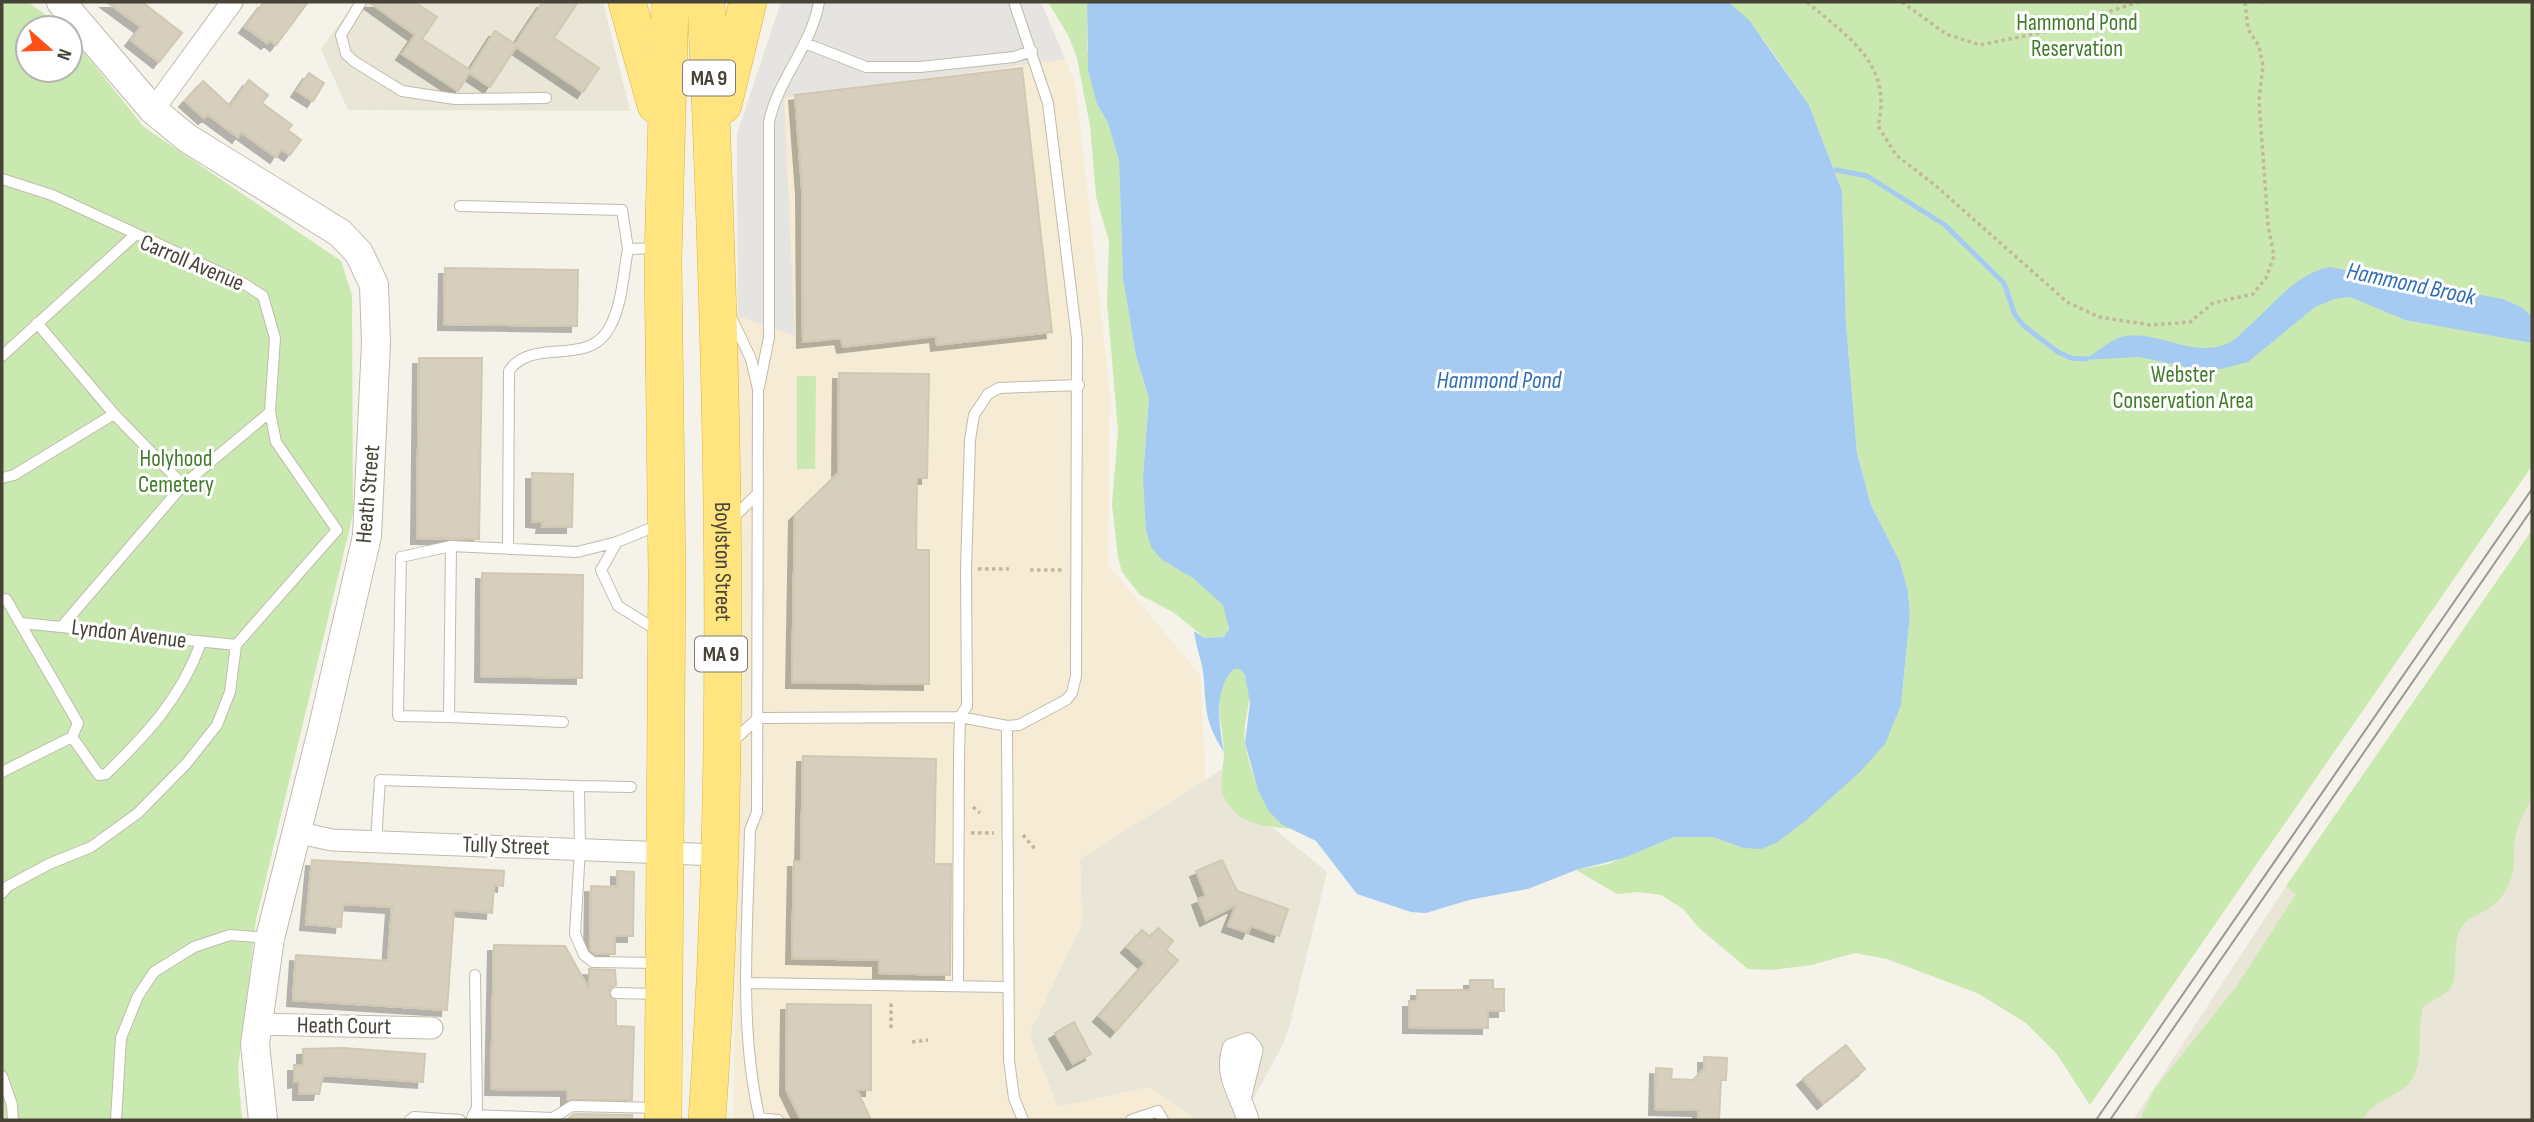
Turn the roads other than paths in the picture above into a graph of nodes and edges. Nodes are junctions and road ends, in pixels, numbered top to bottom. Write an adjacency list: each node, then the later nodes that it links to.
1 (61, 2): 13 (street, Heath Street)
2 (232, 2): 13 (street)
3 (361, 2): 12 (lane)
4 (627, 2): 14 (highway)
5 (670, 2): 14 (highway, MA 9)
6 (706, 2): 15 (highway, Boylston Street / MA 9)
7 (748, 2): 15 (highway)
8 (819, 2): 10 (lane)
9 (1014, 2): 11 (lane)
10 (804, 43): 11 (lane); 24 (lane)
11 (1032, 51): 23 (lane)
12 (546, 98)
13 (153, 110): 31 (street, Heath Street)
14 (666, 138): 19 (highway, MA 9)
15 (712, 154): 20 (highway, Boylston Street / MA 9)
16 (2, 180): 18 (lane)
17 (460, 206): 19 (lane)
18 (135, 235): 21 (lane, Carroll Avenue); 25 (lane, Carroll Avenue)
19 (646, 249): 30 (highway, MA 9); 34 (lane)
20 (717, 275): 24 (lane); 35 (highway, Boylston Street / MA 9)
21 (37, 323): 22 (lane, Carroll Avenue); 26 (lane)
22 (2, 356)
23 (1079, 385): 42 (lane); 46 (lane)
24 (758, 389): 29 (lane)
25 (270, 412): 28 (lane); 31 (lane, Carroll Avenue)
26 (114, 414): 27 (lane); 28 (lane)
27 (2, 478)
28 (183, 485): 38 (lane)
29 (758, 493): 35 (lane); 44 (lane)
30 (667, 521): 32 (lane); 39 (highway, MA 9)
31 (352, 533): 41 (lane); 52 (street, Heath Street)
32 (617, 542): 34 (lane); 39 (lane)
33 (451, 546): 34 (lane); 43 (lane); 43 (lane)
34 (508, 549)
35 (721, 556): 49 (highway, Boylston Street / MA 9)
36 (2, 600): 37 (lane)
37 (22, 623): 38 (lane, Lyndon Avenue); 47 (lane)
38 (63, 625): 40 (lane, Lyndon Avenue)
39 (667, 637): 55 (highway, MA 9)
40 (201, 643): 41 (lane, Lyndon Avenue); 47 (lane)
41 (236, 645): 57 (lane)
42 (960, 717): 44 (lane); 46 (lane); 62 (lane)
43 (449, 718): 45 (lane)
44 (758, 718): 49 (lane); 61 (lane)
45 (563, 723)
46 (1007, 726): 63 (lane)
47 (72, 737): 48 (lane)
48 (2, 772)
49 (720, 773): 56 (highway, Boylston Street / MA 9)
50 (579, 786): 51 (lane); 53 (lane); 54 (lane)
51 (631, 788)
52 (295, 832): 53 (street, Tully Street); 58 (street, Heath Street)
53 (376, 841): 54 (street, Tully Street)
54 (580, 849): 55 (street, Tully Street); 60 (lane)
55 (666, 852): 56 (street, Tully Street); 60 (highway, MA 9)
56 (718, 855): 78 (highway, Boylston Street / MA 9)
57 (2, 893)
58 (270, 937): 65 (street, Heath Street); 74 (lane)
59 (475, 975): 70 (lane)
60 (664, 979): 64 (lane); 69 (highway, MA 9)
61 (747, 983): 62 (lane); 72 (lane)
62 (958, 986): 63 (lane)
63 (1006, 987): 80 (lane)
64 (616, 993)
65 (256, 1024): 66 (street, Heath Court); 75 (street, Heath Street)
66 (432, 1028)
67 (2, 1076): 73 (lane)
68 (1241, 1095): 83 (street)
69 (663, 1114): 71 (lane)
70 (472, 1118): 71 (lane)
71 (525, 1119)
72 (759, 1119): 79 (lane)
73 (13, 1120)
74 (116, 1120)
75 (263, 1120)
76 (410, 1120): 77 (lane)
77 (460, 1120)
78 (707, 1120)
79 (778, 1120)
80 (1023, 1120)
81 (1131, 1120): 82 (lane)
82 (1163, 1120)
83 (1248, 1120)

